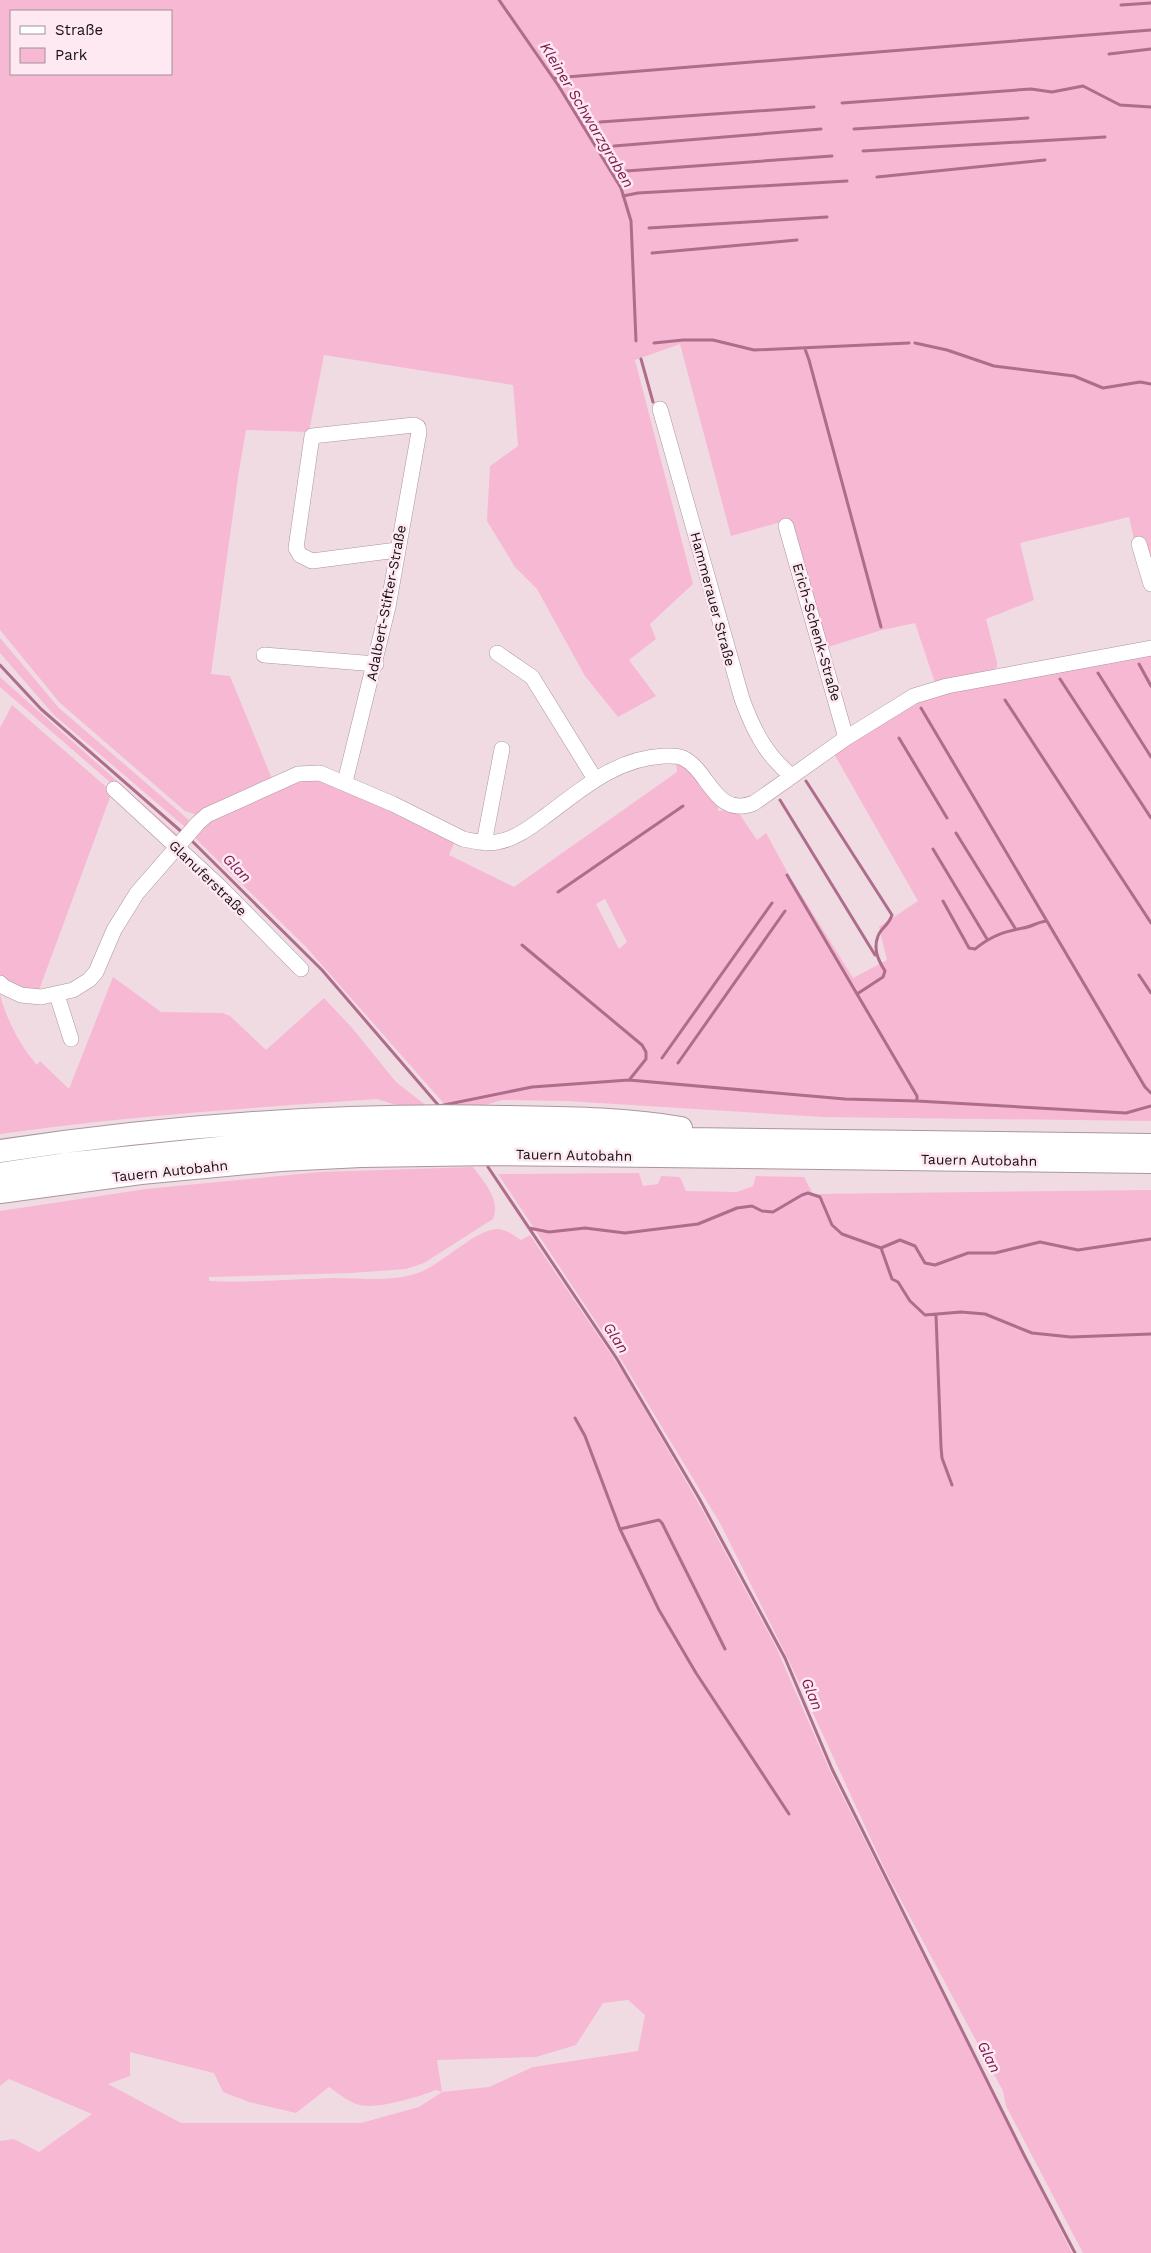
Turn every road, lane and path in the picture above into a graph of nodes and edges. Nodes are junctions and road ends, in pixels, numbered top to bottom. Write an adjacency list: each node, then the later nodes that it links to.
1 (660, 409): 12 (street, Hammerauer Straße)
2 (786, 526): 10 (street, Erich-Schenk-Straße)
3 (1139, 544): 5 (street)
4 (397, 550): 4 (street, Adalbert-Stifter-Straße); 9 (street, Adalbert-Stifter-Straße)
5 (1151, 584)
6 (1151, 648): 10 (street)
7 (497, 654): 13 (street)
8 (264, 655): 9 (street)
9 (376, 664): 14 (street, Adalbert-Stifter-Straße)
10 (846, 738): 12 (street)
11 (502, 749): 16 (street)
12 (792, 776): 13 (street)
13 (595, 779): 16 (street)
14 (345, 782): 16 (street); 17 (street)
15 (114, 789): 17 (street, Glanuferstraße)
16 (484, 843)
17 (177, 845): 18 (street, Glanuferstraße); 20 (street)
18 (301, 969)
19 (0, 983): 20 (street)
20 (57, 995): 21 (street)
21 (71, 1039)
22 (746, 1139): 23 (highway, Tauern Autobahn); 24 (highway); 26 (highway)
23 (1151, 1145)
24 (0, 1151)
25 (1151, 1162): 27 (highway, Tauern Autobahn)
26 (0, 1174)
27 (0, 1192)

